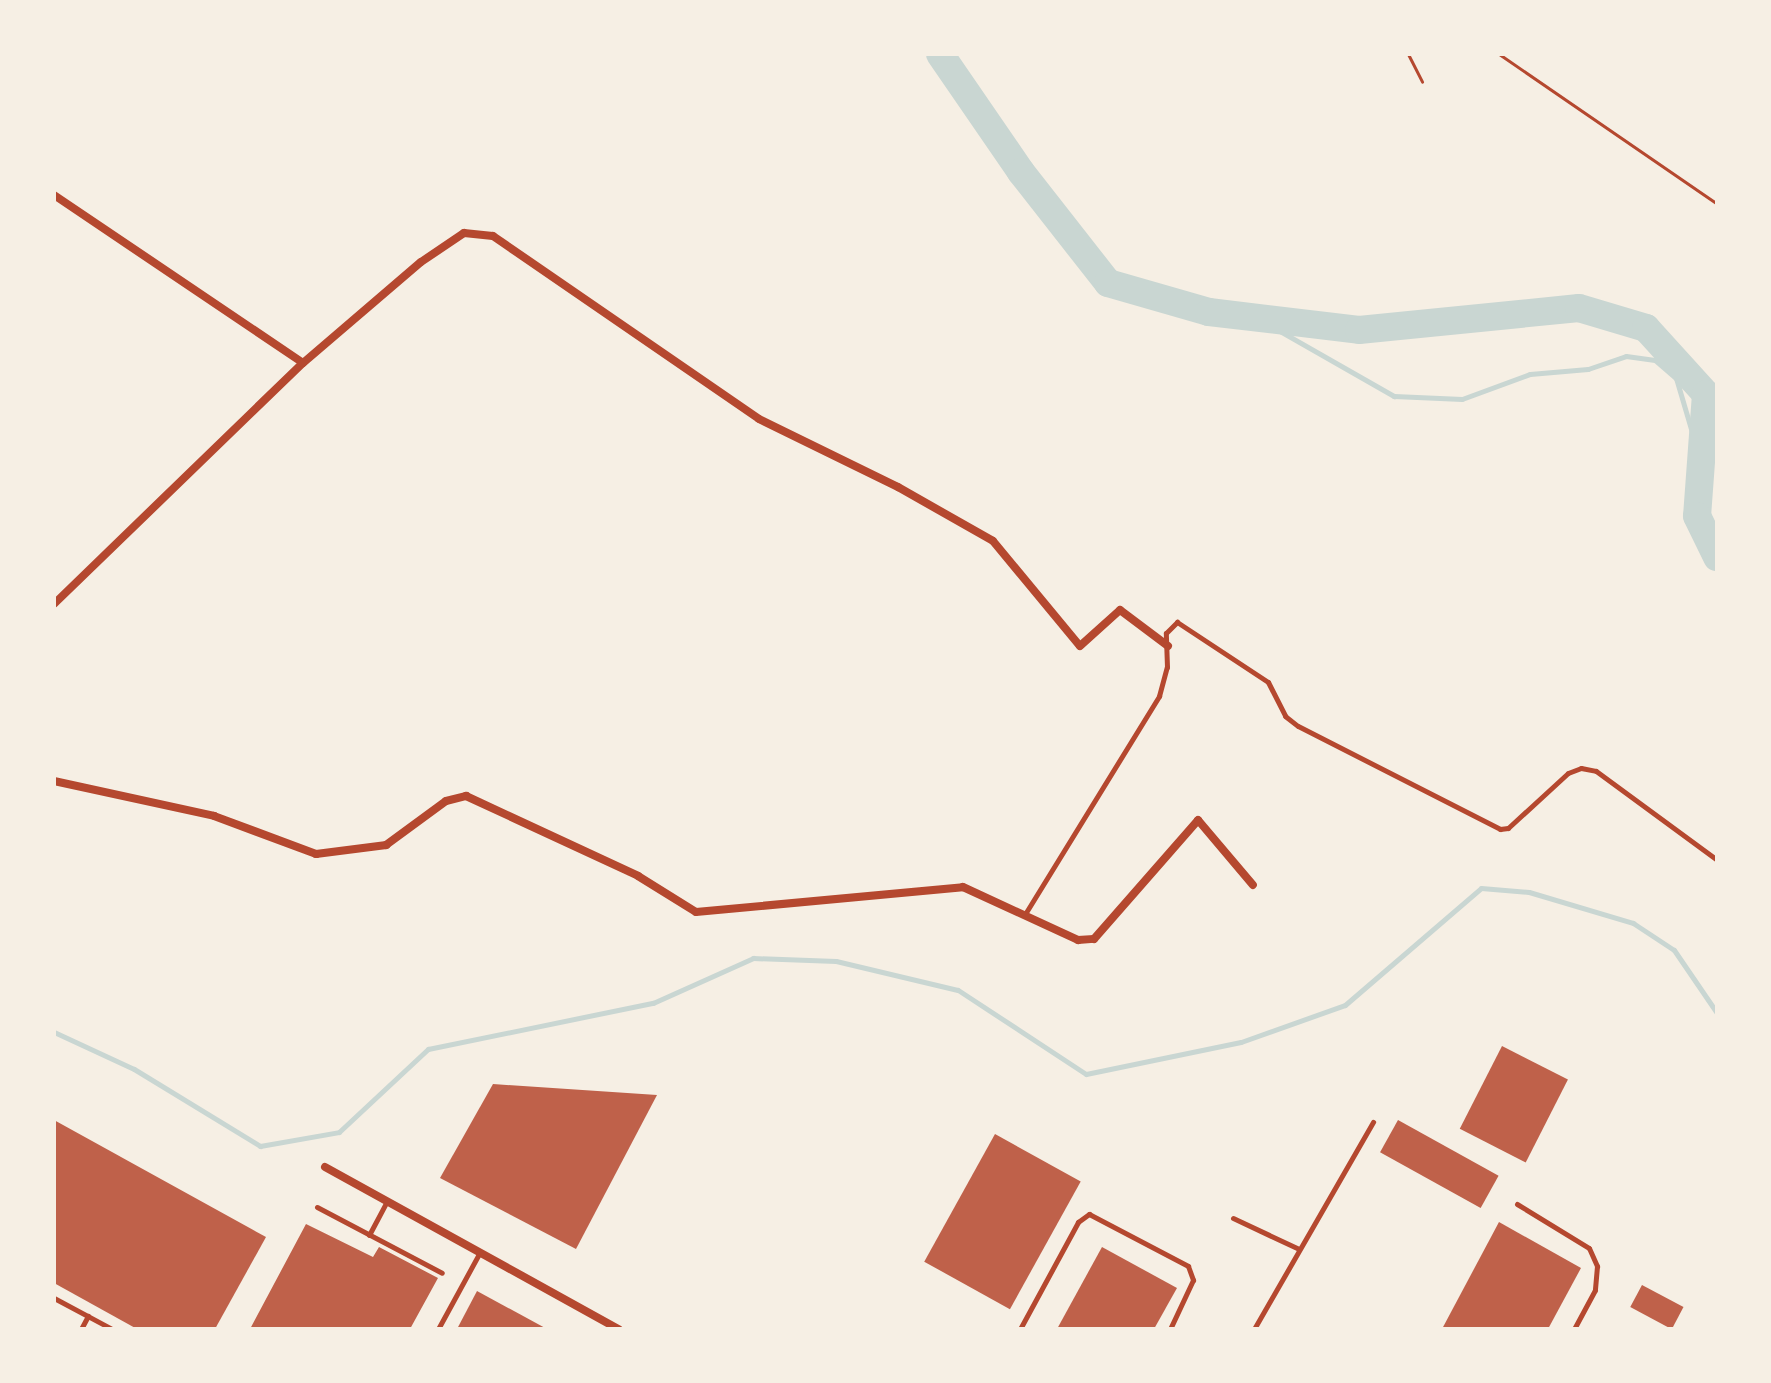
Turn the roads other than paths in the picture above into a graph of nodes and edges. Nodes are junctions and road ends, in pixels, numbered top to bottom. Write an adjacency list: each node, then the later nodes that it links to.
1 (54, 195): 2 (street)
2 (303, 363): 3 (street); 4 (street)
3 (54, 604)
4 (1168, 646): 6 (lane); 8 (lane)
5 (54, 781): 8 (street)
6 (1717, 860)
7 (1253, 885): 8 (street)
8 (1025, 914)
9 (1373, 1122): 16 (lane)
10 (325, 1167): 11 (street)
11 (387, 1201): 15 (lane); 17 (street)
12 (1517, 1204): 28 (lane)
13 (317, 1207): 15 (lane)
14 (1233, 1218): 16 (lane)
15 (369, 1235): 18 (lane)
16 (1299, 1249): 27 (lane)
17 (480, 1252): 23 (lane); 24 (street)
18 (442, 1273)
19 (54, 1298): 20 (lane)
20 (88, 1316): 21 (lane); 22 (lane)
21 (81, 1329)
22 (112, 1329)
23 (438, 1329)
24 (619, 1329)
25 (1020, 1329): 26 (lane)
26 (1170, 1329)
27 (1254, 1329)
28 (1574, 1329)

